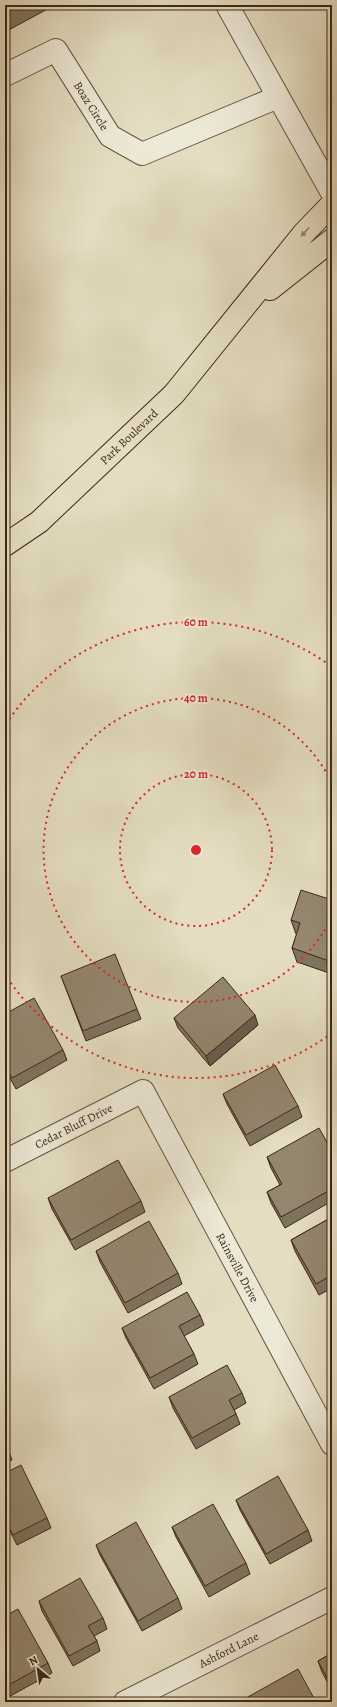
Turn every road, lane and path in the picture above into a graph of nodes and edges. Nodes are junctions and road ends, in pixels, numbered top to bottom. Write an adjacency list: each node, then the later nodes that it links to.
1 (227, 5): 3 (street)
2 (5, 75): 3 (street, Boaz Circle)
3 (278, 97): 4 (street)
4 (332, 193)
5 (332, 204): 7 (main road, Park Boulevard, one-way to 7)
6 (332, 240): 7 (main road, Park Boulevard)
7 (239, 314): 8 (main road, Park Boulevard)
8 (5, 545)
9 (143, 1091): 10 (street, Cedar Bluff Drive); 11 (street, Rainsville Drive)
10 (5, 1162)
11 (332, 1444)
12 (332, 1598): 13 (street, Ashford Lane)
13 (125, 1702)

